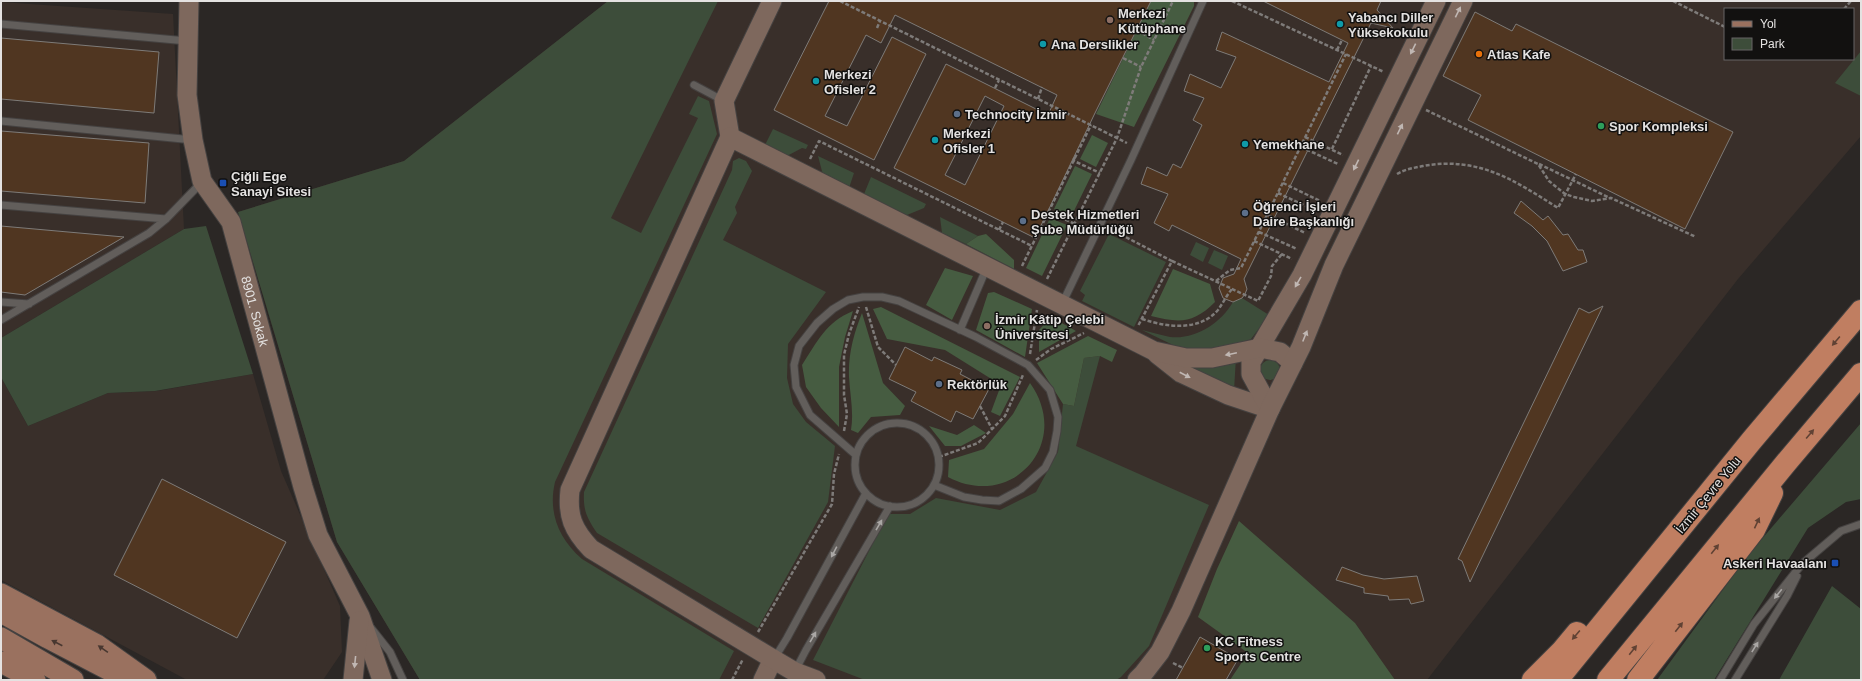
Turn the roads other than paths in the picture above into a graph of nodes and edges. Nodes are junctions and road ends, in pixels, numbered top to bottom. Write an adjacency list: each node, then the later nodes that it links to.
1 (190, 1): 7 (street, 8901. Sokak)
2 (772, 1): 9 (street)
3 (1203, 1): 19 (lane)
4 (1436, 1): 23 (street, one-way to 23)
5 (1463, 1): 25 (street, one-way to 5)
6 (1, 24): 7 (lane)
7 (189, 41): 12 (street, 8901. Sokak)
8 (694, 85): 9 (lane)
9 (724, 101): 11 (street)
10 (1, 121): 12 (lane)
11 (730, 137): 16 (street); 40 (street)
12 (193, 140): 13 (street, 8901. Sokak)
13 (202, 181): 15 (lane); 38 (street, 8901. Sokak)
14 (1, 205): 15 (lane)
15 (166, 219): 18 (lane)
16 (987, 267): 19 (street); 22 (lane)
17 (1, 302): 18 (lane)
18 (29, 304): 21 (lane)
19 (1061, 305): 24 (street)
20 (1861, 311): 28 (highway, İzmir Çevre Yolu, one-way to 28)
21 (1, 320)
22 (960, 330): 29 (lane); 31 (lane)
23 (1260, 348): 24 (street, one-way to 24); 25 (street); 27 (street)
24 (1154, 352): 27 (street, one-way to 27)
25 (1293, 363): 27 (street)
26 (1861, 374): 30 (highway, one-way to 26)
27 (1270, 409): 52 (street)
28 (1752, 440): 53 (highway, one-way to 53); 54 (highway, İzmir Çevre Yolu)
29 (856, 455): 31 (lane); 32 (lane)
30 (1785, 464): 55 (highway, one-way to 30); 56 (highway, one-way to 30)
31 (934, 485): 33 (lane)
32 (866, 493): 33 (lane); 40 (lane, one-way to 40)
33 (890, 506): 42 (lane, one-way to 33)
34 (1861, 524): 35 (lane)
35 (1802, 564): 57 (lane, one-way to 57); 58 (lane, one-way to 35)
36 (1, 594): 46 (main road, one-way to 36)
37 (1, 612): 45 (main road, one-way to 37)
38 (360, 616): 47 (street, one-way to 47); 48 (street, 8901. Sokak); 49 (lane)
39 (1, 638): 44 (main road)
40 (774, 660): 42 (street); 50 (street)
41 (1, 662): 43 (main road)
42 (793, 676): 51 (street)
43 (34, 680)
44 (73, 680)
45 (129, 680)
46 (146, 680)
47 (353, 680)
48 (382, 680)
49 (403, 680)
50 (763, 680)
51 (816, 680)
52 (1137, 680)
53 (1533, 680)
54 (1557, 680)
55 (1608, 680)
56 (1638, 680)
57 (1720, 680)
58 (1735, 680)

